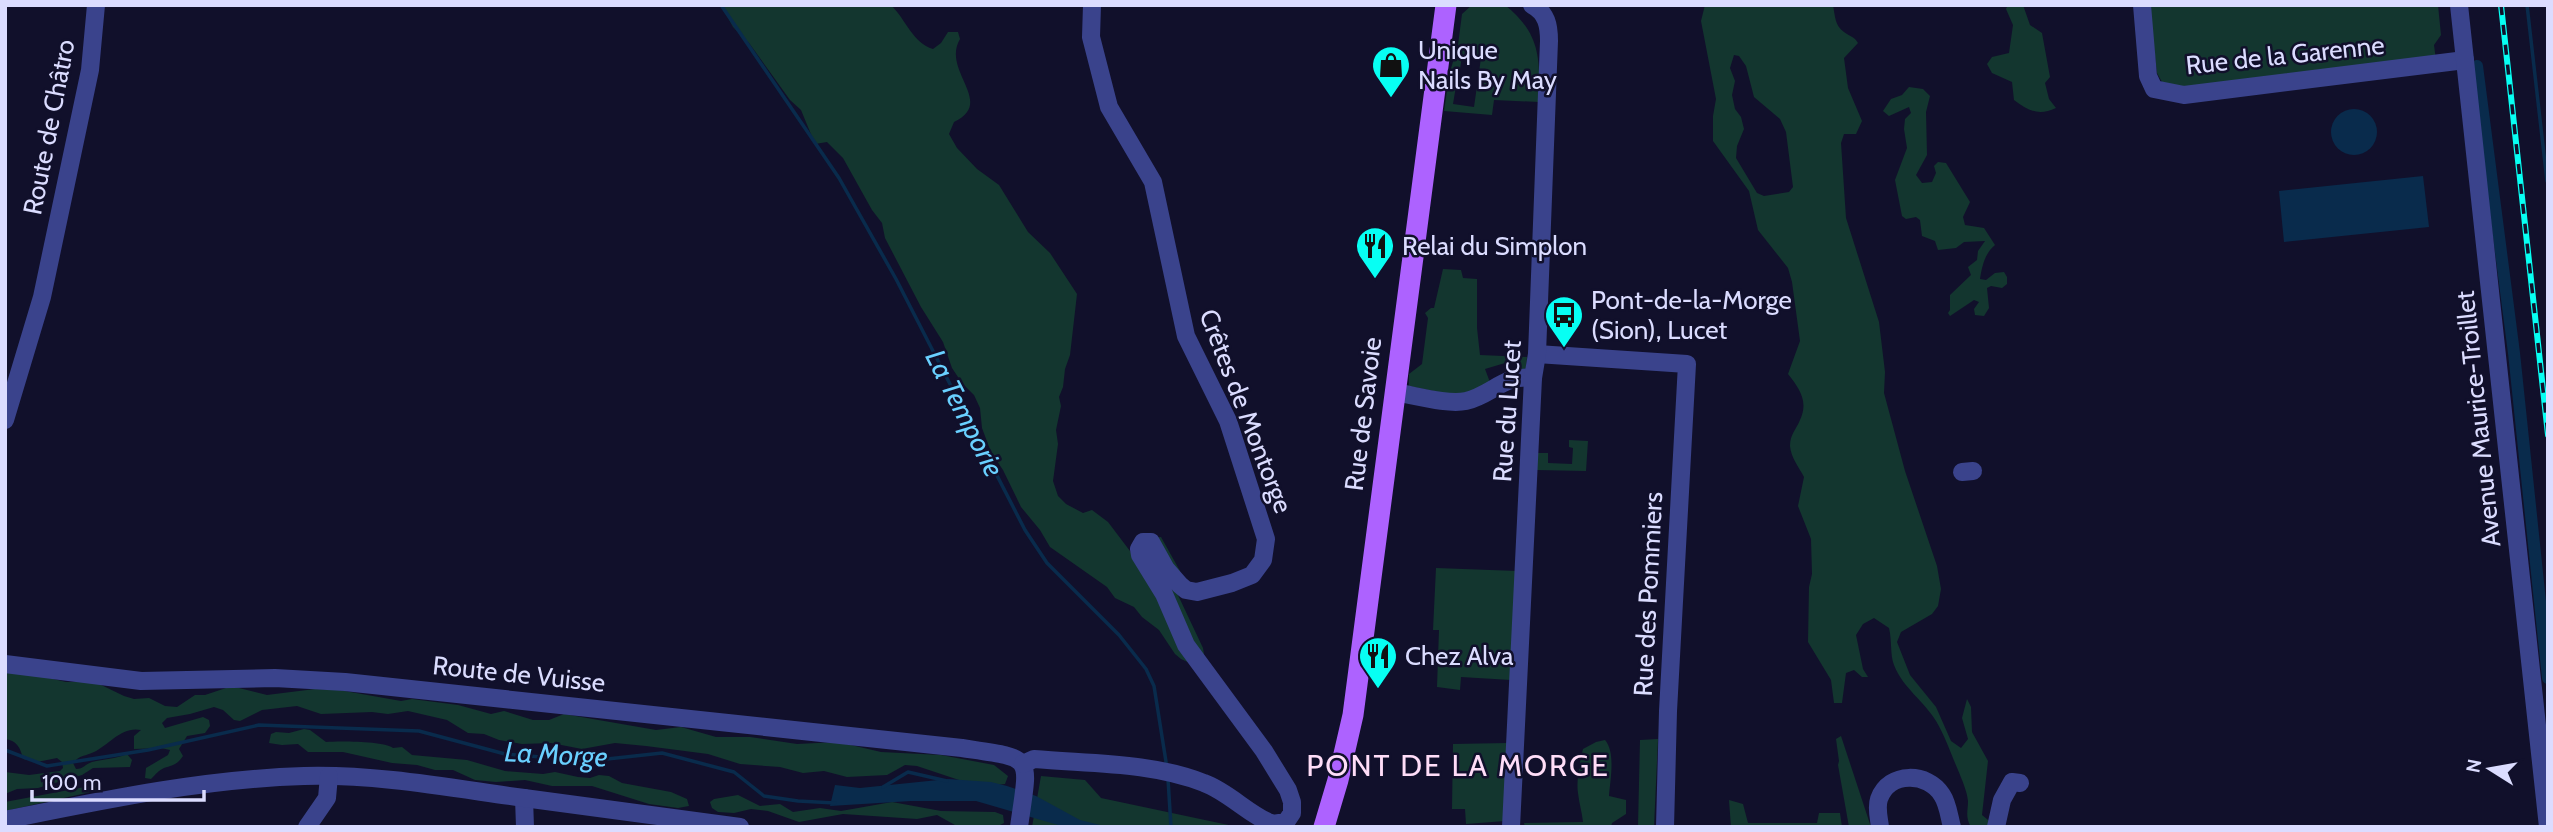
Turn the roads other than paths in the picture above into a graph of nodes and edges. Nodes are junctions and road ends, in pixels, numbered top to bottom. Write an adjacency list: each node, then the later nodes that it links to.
1 (96, 5): 11 (street, Route de Châtro)
2 (1092, 5): 18 (street, Crêtes de Montorge)
3 (1446, 5): 10 (main road, Rue de Savoie)
4 (1532, 5): 8 (street, Rue du Lucet)
5 (2142, 5): 7 (street, Rue de la Garenne)
6 (2459, 5): 7 (street, Avenue Maurice-Troillet)
7 (2465, 60): 29 (street, Avenue Maurice-Troillet)
8 (1538, 354): 9 (street, Rue du Lucet); 25 (street, Rue des Pommiers)
9 (1534, 379): 10 (street); 24 (street, Rue du Lucet)
10 (1394, 392): 23 (main road, Rue de Savoie)
11 (5, 420)
12 (5, 664): 13 (street, Route de Vuisse)
13 (1023, 764): 18 (street, Route de Vuisse); 19 (street)
14 (328, 776): 16 (street); 17 (street); 20 (street)
15 (2020, 783): 28 (street)
16 (524, 798): 21 (street); 22 (street)
17 (5, 820)
18 (1268, 822)
19 (1019, 826)
20 (307, 827)
21 (525, 827)
22 (740, 827)
23 (1324, 827)
24 (1511, 827)
25 (1664, 827)
26 (1880, 827): 27 (street)
27 (1952, 827)
28 (1996, 827)
29 (2548, 827)

